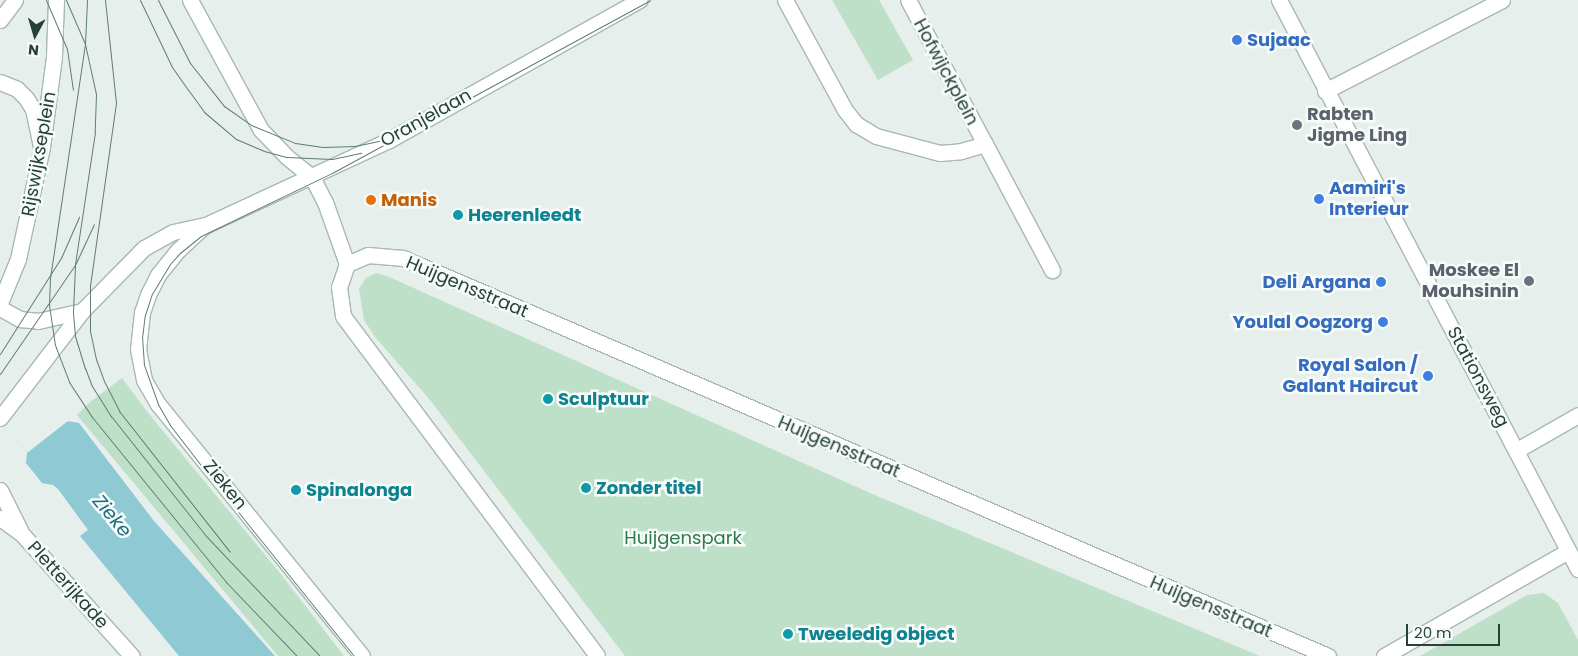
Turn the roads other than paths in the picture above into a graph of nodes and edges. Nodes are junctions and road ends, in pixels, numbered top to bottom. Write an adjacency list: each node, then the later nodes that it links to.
1 (15, 0): 9 (street)
2 (56, 0): 13 (street, Rijswijkseplein)
3 (190, 0): 14 (street)
4 (640, 0): 14 (street, Oranjelaan)
5 (785, 0): 12 (street, Hofwijckplein)
6 (908, 0): 12 (street, Hofwijckplein)
7 (1279, 0): 11 (street, Stationsweg)
8 (1502, 0): 11 (street)
9 (0, 20)
10 (0, 82): 13 (street)
11 (1325, 91): 23 (street, Stationsweg)
12 (984, 144): 17 (street, Hofwijckplein)
13 (42, 147): 18 (street, Rijswijkseplein)
14 (312, 177): 15 (street, Oranjelaan); 16 (street)
15 (206, 224): 20 (street); 30 (street, Zieken)
16 (347, 264): 31 (street); 32 (street, Huijgensstraat)
17 (1052, 270)
18 (0, 303)
19 (0, 308): 20 (street)
20 (82, 310): 22 (street)
21 (1578, 415): 23 (street)
22 (1, 417)
23 (1516, 450): 27 (street, Stationsweg)
24 (0, 490): 26 (street)
25 (0, 518): 26 (street, Pletterijkade)
26 (22, 534): 29 (street, Pletterijkade)
27 (1568, 551): 28 (street, Stationsweg); 33 (street)
28 (1578, 569)
29 (132, 656)
30 (362, 656)
31 (597, 656)
32 (1328, 656)
33 (1384, 656)

